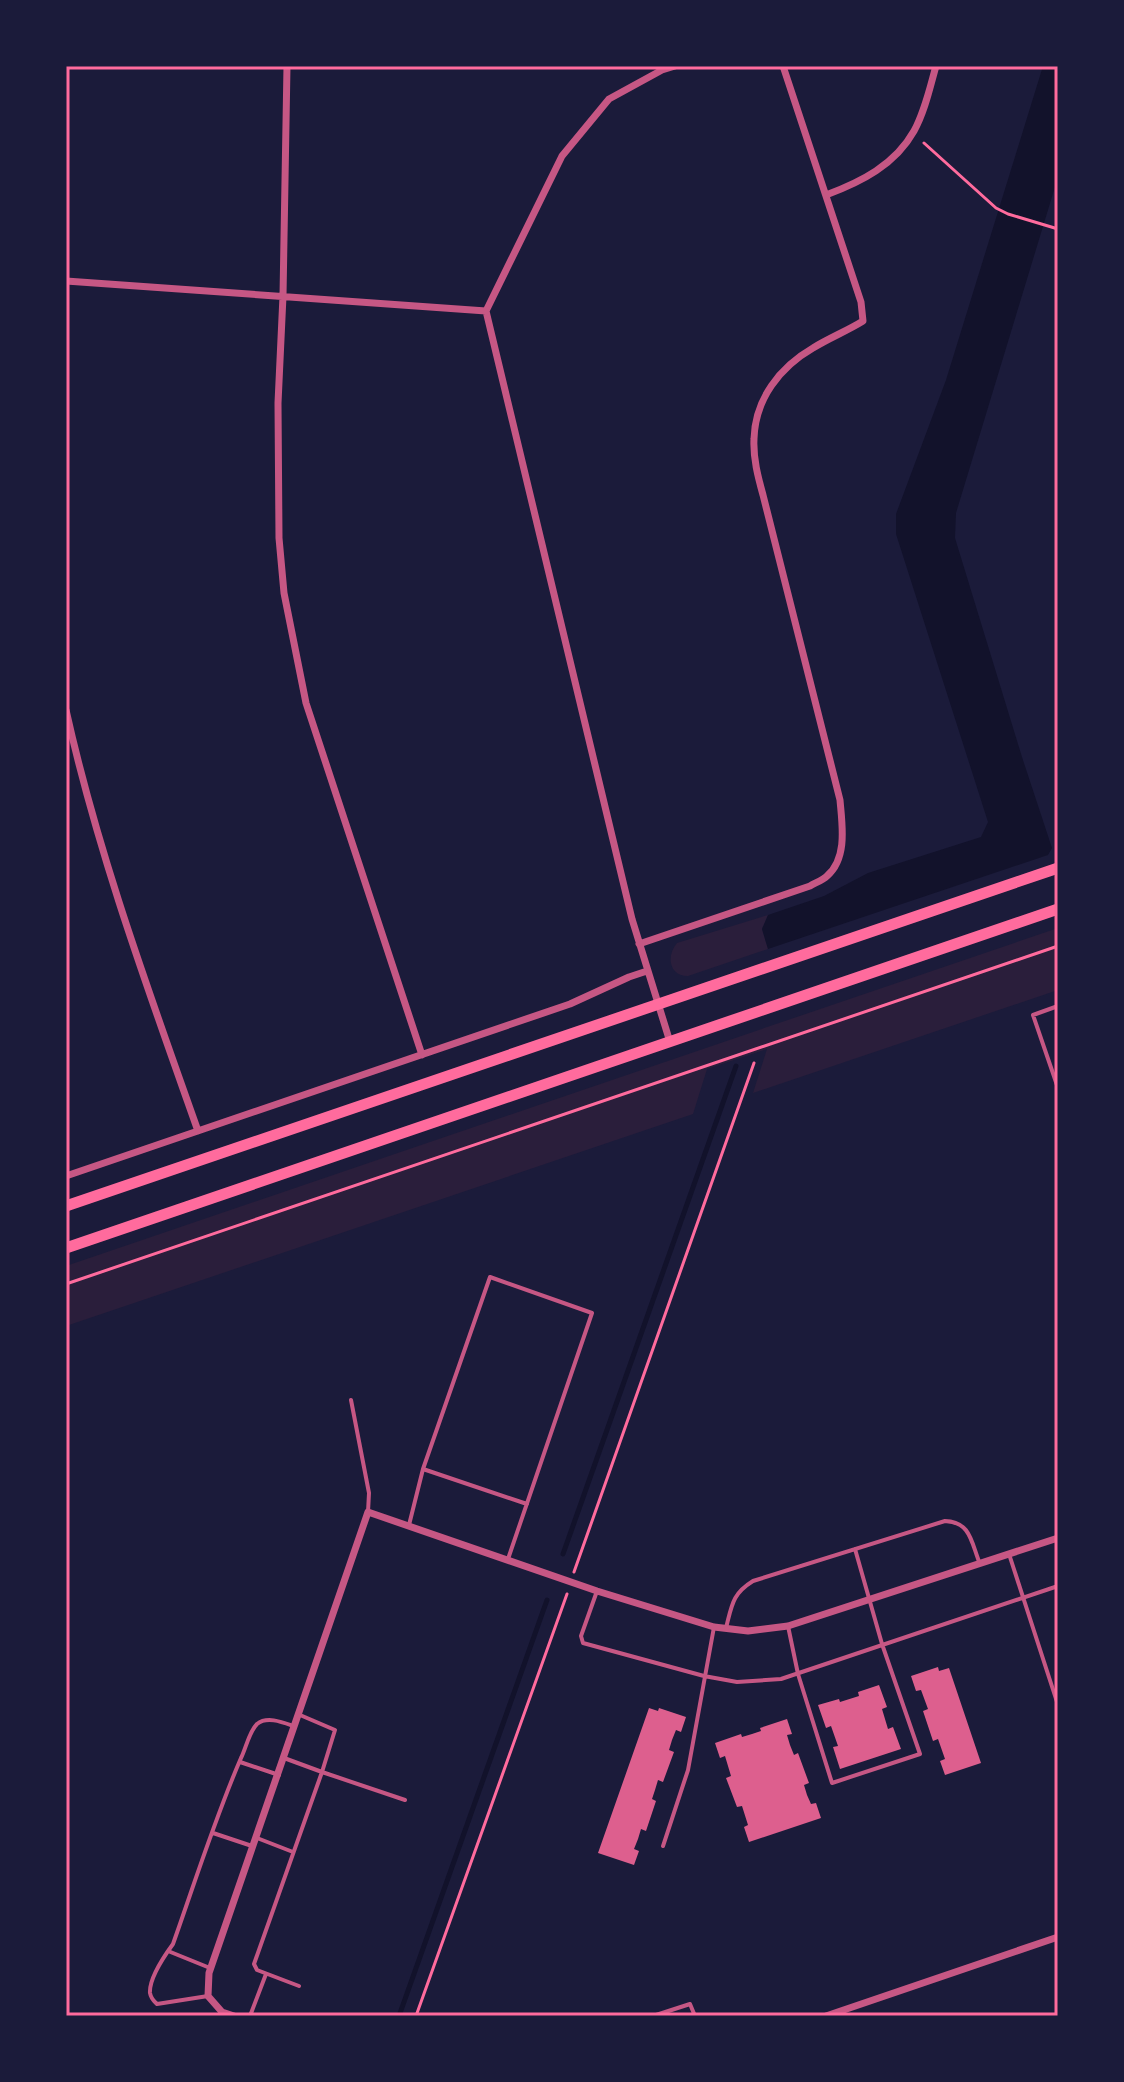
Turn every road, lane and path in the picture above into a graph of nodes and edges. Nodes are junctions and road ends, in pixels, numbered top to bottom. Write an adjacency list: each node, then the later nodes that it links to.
1 (287, 66): 9 (street)
2 (675, 66): 10 (street)
3 (783, 66): 6 (street)
4 (936, 66): 6 (street)
5 (924, 143): 7 (path)
6 (826, 195): 14 (street)
7 (1058, 229)
8 (66, 281): 9 (street)
9 (283, 296): 10 (street); 20 (street)
10 (486, 311): 14 (street)
11 (66, 710): 23 (street)
12 (1058, 868): 17 (main road)
13 (1058, 909): 19 (main road)
14 (639, 944): 16 (street)
15 (1058, 946): 27 (path)
16 (647, 971): 17 (street); 20 (street)
17 (658, 1004): 19 (street); 25 (main road)
18 (1058, 1006): 22 (lane)
19 (670, 1042): 26 (main road)
20 (422, 1055): 23 (street)
21 (754, 1063): 38 (path)
22 (1058, 1088)
23 (198, 1131): 24 (street)
24 (66, 1176)
25 (66, 1206)
26 (66, 1248)
27 (66, 1284)
28 (351, 1400): 31 (lane)
29 (423, 1469): 30 (lane); 30 (lane); 32 (lane)
30 (527, 1504): 36 (lane)
31 (368, 1512): 32 (street); 50 (street)
32 (409, 1525): 36 (street)
33 (1058, 1538): 35 (street)
34 (855, 1549): 37 (lane); 42 (lane); 45 (lane)
35 (1009, 1554): 37 (street); 41 (lane)
36 (507, 1560): 38 (street)
37 (980, 1564): 42 (street)
38 (571, 1582): 40 (street); 69 (path)
39 (1058, 1586): 41 (lane)
40 (597, 1591): 44 (street); 48 (lane)
41 (1023, 1597): 46 (lane); 49 (lane)
42 (869, 1600): 43 (street); 46 (lane)
43 (788, 1626): 45 (street); 47 (lane)
44 (714, 1627): 45 (street); 48 (lane)
45 (726, 1630)
46 (882, 1644): 47 (lane); 47 (lane)
47 (798, 1674): 48 (lane)
48 (704, 1676): 59 (lane)
49 (1058, 1705)
50 (300, 1715): 51 (street); 54 (lane)
51 (296, 1727): 52 (street); 53 (lane)
52 (284, 1758): 54 (lane); 55 (street)
53 (240, 1762): 55 (lane); 57 (lane)
54 (322, 1772): 56 (lane); 60 (lane)
55 (279, 1775): 58 (street)
56 (405, 1800)
57 (213, 1833): 58 (lane); 62 (lane)
58 (255, 1842): 60 (lane); 63 (street)
59 (663, 1846)
60 (293, 1852): 64 (lane)
61 (1058, 1937): 72 (street)
62 (168, 1951): 63 (lane); 66 (lane)
63 (211, 1968): 66 (street)
64 (266, 1974): 65 (lane); 68 (lane)
65 (299, 1986)
66 (208, 1996): 67 (street)
67 (234, 2016)
68 (250, 2016)
69 (416, 2016)
70 (653, 2016): 71 (lane)
71 (695, 2016)
72 (826, 2016)

